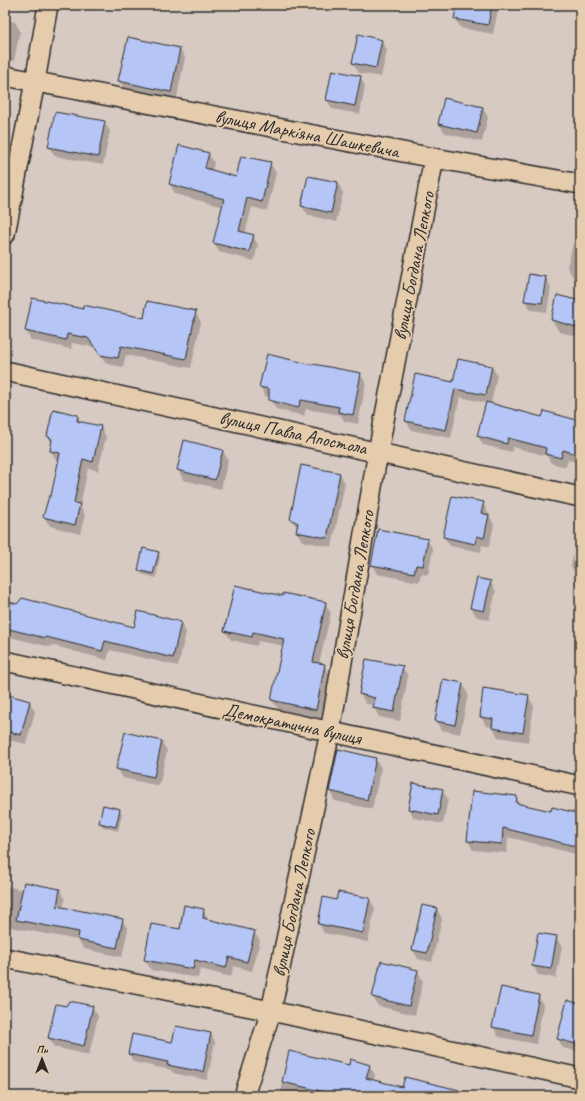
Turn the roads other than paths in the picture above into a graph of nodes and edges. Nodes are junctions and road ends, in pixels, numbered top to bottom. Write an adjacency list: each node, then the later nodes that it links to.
1 (48, 5): 3 (street)
2 (5, 76): 3 (street, вулиця Маркіяна Шашкевича)
3 (35, 82): 4 (street, вулиця Маркіяна Шашкевича); 6 (street)
4 (434, 158): 5 (street, вулиця Маркіяна Шашкевича); 8 (street, вулиця Богдана Лепкого)
5 (580, 184)
6 (5, 234)
7 (5, 371): 8 (street, вулиця Павла Апостола)
8 (378, 452): 9 (street, вулиця Павла Апостола); 11 (street, вулиця Богдана Лепкого)
9 (580, 497)
10 (5, 661): 11 (street, Демократична вулиця)
11 (330, 732): 12 (street, Демократична вулиця); 14 (street, вулиця Богдана Лепкого)
12 (580, 786)
13 (5, 958): 14 (street)
14 (271, 1011): 15 (street); 16 (street, вулиця Богдана Лепкого)
15 (580, 1078)
16 (244, 1096)

